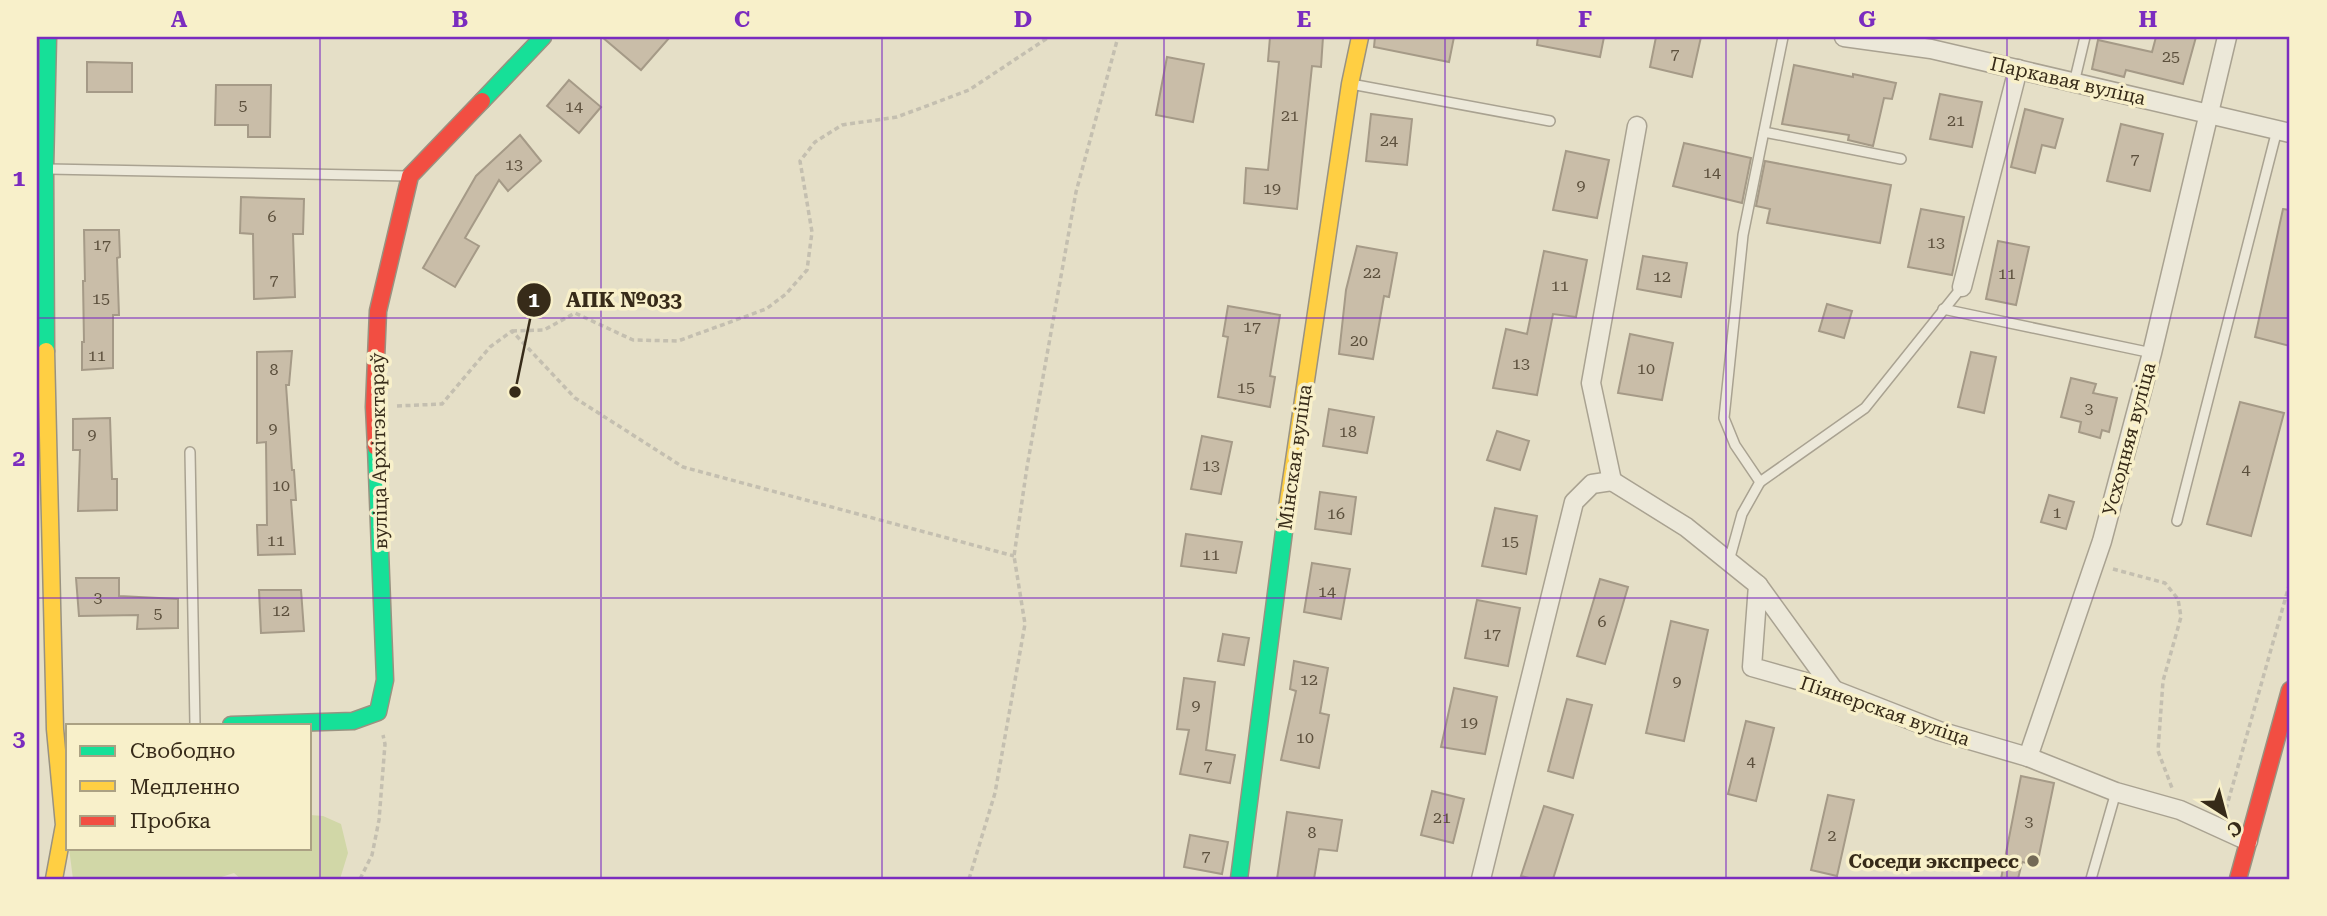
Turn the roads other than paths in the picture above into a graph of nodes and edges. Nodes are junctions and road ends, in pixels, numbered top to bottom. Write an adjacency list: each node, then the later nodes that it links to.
1 (48, 37): 18 (street)
2 (543, 37): 19 (street)
3 (1360, 37): 11 (street, Мінская вуліца)
4 (1783, 37): 15 (lane)
5 (1844, 37): 8 (street, Паркавая вуліца)
6 (2084, 37): 10 (lane)
7 (2227, 37): 12 (street, Усходняя вуліца)
8 (1932, 43): 9 (street, Паркавая вуліца)
9 (2018, 69): 10 (street, Паркавая вуліца); 20 (street)
10 (2074, 83): 12 (street, Паркавая вуліца)
11 (1349, 84): 13 (lane); 38 (street, Мінская вуліца)
12 (2208, 114): 16 (street, Паркавая вуліца); 22 (street, Усходняя вуліца)
13 (1550, 121)
14 (1637, 126): 24 (street)
15 (1764, 132): 17 (lane); 25 (lane)
16 (2284, 132): 26 (lane)
17 (1901, 159)
18 (41, 168): 19 (lane); 33 (street)
19 (410, 176): 32 (street, вуліца Архітэктараў)
20 (1962, 287): 21 (lane)
21 (1943, 309): 22 (lane); 25 (lane)
22 (2152, 354): 34 (street, Усходняя вуліца)
23 (191, 452): 31 (lane)
24 (1612, 481): 27 (street); 39 (street)
25 (1760, 482): 27 (lane)
26 (2177, 521)
27 (1729, 561): 28 (street)
28 (1758, 585): 29 (street); 29 (street, Піянерская вуліца)
29 (1835, 690): 34 (street, Піянерская вуліца)
30 (2290, 690): 36 (street)
31 (195, 724)
32 (262, 724)
33 (62, 729): 37 (street)
34 (2028, 757): 35 (street, Піянерская вуліца)
35 (2116, 792): 36 (street, Піянерская вуліца); 40 (lane)
36 (2248, 841): 41 (street)
37 (54, 879)
38 (1239, 879)
39 (1481, 879)
40 (2091, 879)
41 (2238, 879)

